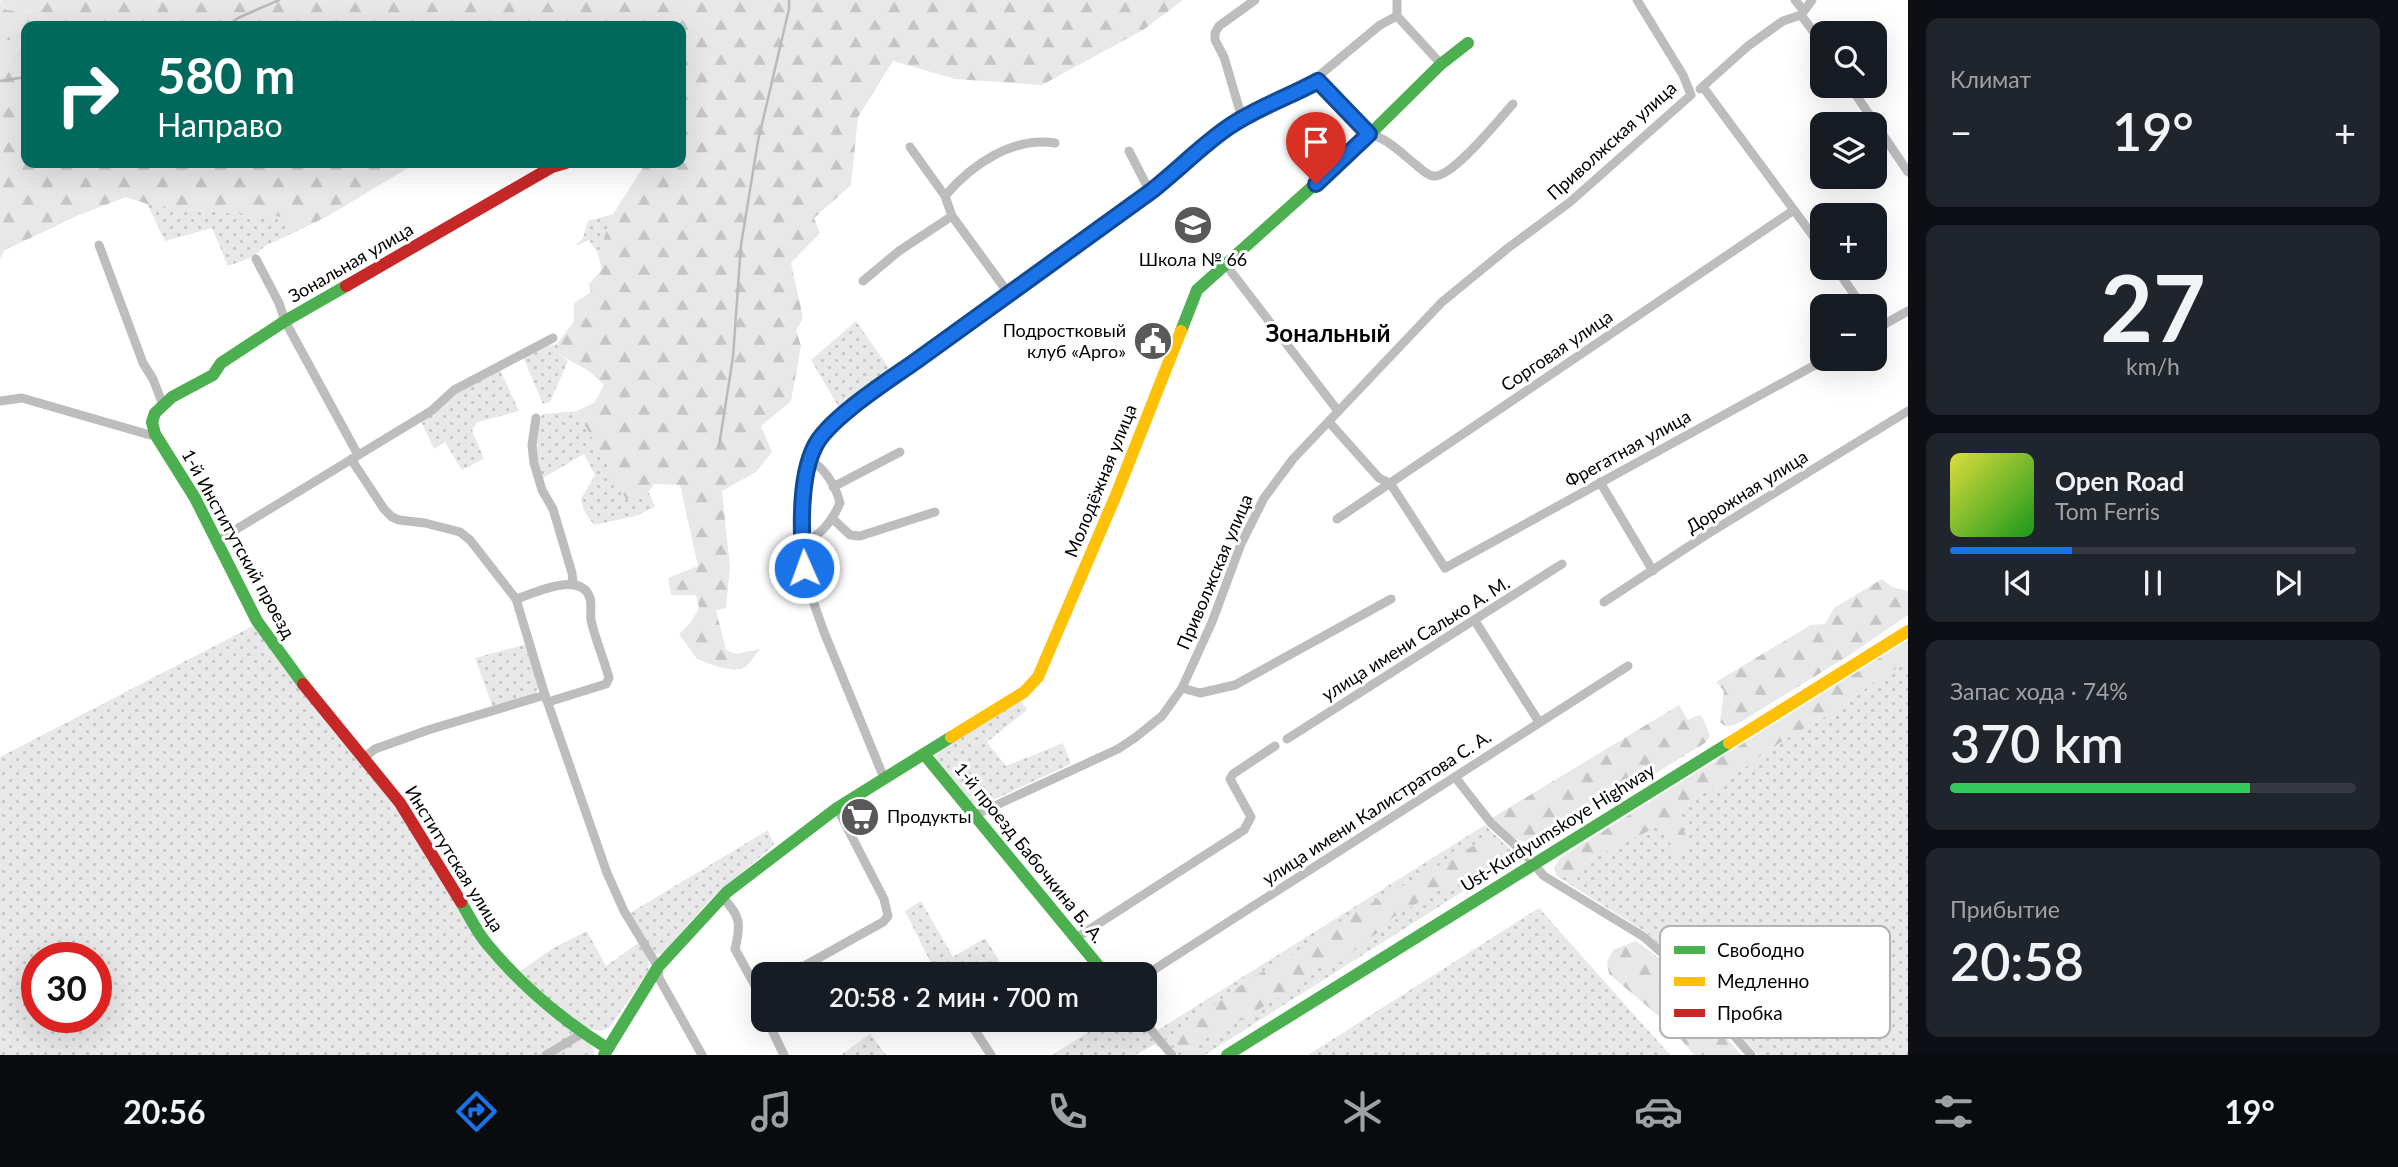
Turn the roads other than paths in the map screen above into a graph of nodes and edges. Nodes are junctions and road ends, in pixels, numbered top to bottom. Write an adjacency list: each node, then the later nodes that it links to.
1 (1255, 0): 16 (street)
2 (1397, 0): 7 (street)
3 (1637, 0): 13 (street, Приволжская улица)
4 (1795, 0): 6 (street)
5 (1812, 0): 6 (street)
6 (1802, 13): 8 (street); 12 (street)
7 (1397, 16): 10 (street); 11 (street)
8 (1810, 25)
9 (1468, 43): 10 (street, Молодёжная улица)
10 (1441, 64): 17 (street, Молодёжная улица)
11 (1318, 81): 16 (street); 17 (street)
12 (1703, 87): 13 (street); 25 (street)
13 (1691, 95): 40 (street, Приволжская улица)
14 (1858, 98): 22 (street)
15 (1513, 104): 17 (street)
16 (1242, 118): 23 (street)
17 (1369, 134): 30 (street, Молодёжная улица)
18 (1055, 143): 24 (street)
19 (910, 147): 24 (street)
20 (1129, 151): 23 (street)
21 (550, 168): 34 (street, Зональная улица)
22 (1908, 172)
23 (1150, 192): 32 (street)
24 (945, 196): 26 (street)
25 (1794, 210): 27 (street); 49 (street, Сорговая улица)
26 (952, 216): 31 (street); 32 (street)
27 (1810, 232)
28 (99, 245): 39 (street)
29 (256, 259): 34 (street)
30 (1226, 265): 40 (street); 71 (street, Молодёжная улица)
31 (863, 281)
32 (1009, 293): 47 (street)
33 (1908, 311): 35 (street)
34 (285, 321): 39 (street, Зональная улица); 46 (street)
35 (1887, 322)
36 (553, 338): 46 (street)
37 (1810, 368): 48 (street, Фрегатная улица)
38 (0, 401): 44 (street)
39 (163, 405): 44 (street)
40 (1338, 411): 43 (street, Приволжская улица)
41 (1908, 411): 57 (street, Дорожная улица)
42 (536, 418): 58 (street)
43 (1329, 422): 49 (street); 66 (street, Приволжская улица)
44 (155, 434): 54 (street, 1-й Институтский проезд)
45 (900, 452): 50 (street)
46 (354, 457): 54 (street); 60 (street)
47 (809, 460): 50 (street); 55 (street)
48 (1600, 482): 49 (street, Фрегатная улица); 57 (street)
49 (1390, 483): 53 (street, Сорговая улица)
50 (833, 487): 52 (street)
51 (935, 512): 52 (street)
52 (833, 519): 55 (street)
53 (1337, 519)
54 (217, 541): 65 (street, 1-й Институтский проезд)
55 (803, 541): 74 (street)
56 (1562, 564): 62 (street, улица имени Салько А. М.)
57 (1653, 571): 61 (street, Дорожная улица)
58 (573, 584): 60 (street); 67 (street)
59 (1391, 598): 66 (street)
60 (516, 599): 67 (street)
61 (1604, 601)
62 (1475, 621): 68 (street); 69 (street, улица имени Салько А. М.)
63 (1908, 631): 77 (street, Ust-Kurdyumskoye Highway)
64 (1628, 666): 68 (street, улица имени Калистратова С. А.)
65 (291, 670): 72 (street, Институтская улица)
66 (1182, 688): 76 (street, Приволжская улица)
67 (547, 699): 72 (street); 83 (street)
68 (1539, 722): 73 (street, улица имени Калистратова С. А.)
69 (1287, 739)
70 (1275, 746): 79 (street)
71 (924, 754): 74 (street, Молодёжная улица); 76 (street, 1-й проезд Бабочкина Б. А.)
72 (365, 757): 89 (street, Институтская улица)
73 (1455, 776): 77 (street); 84 (street, улица имени Калистратова С. А.)
74 (884, 778): 75 (street, Молодёжная улица)
75 (837, 808): 78 (street, Молодёжная улица); 81 (street)
76 (975, 815): 79 (street, 1-й проезд Бабочкина Б. А.)
77 (1532, 865): 80 (street); 97 (street, Ust-Kurdyumskoye Highway)
78 (722, 898): 83 (street, Молодёжная улица); 85 (street)
79 (1076, 939): 82 (street, 1-й проезд Бабочкина Б. А.)
80 (1660, 951)
81 (811, 962)
82 (1095, 962)
83 (657, 967): 91 (street, Молодёжная улица); 93 (street)
84 (1157, 968)
85 (751, 974)
86 (773, 1032): 94 (street)
87 (976, 1032): 95 (street)
88 (1153, 1032): 96 (street)
89 (583, 1033): 91 (street, Институтская улица); 92 (street)
90 (1736, 1038): 98 (street)
91 (606, 1051)
92 (546, 1055)
93 (702, 1055)
94 (784, 1055)
95 (991, 1055)
96 (1172, 1055)
97 (1227, 1055)
98 (1751, 1055)

